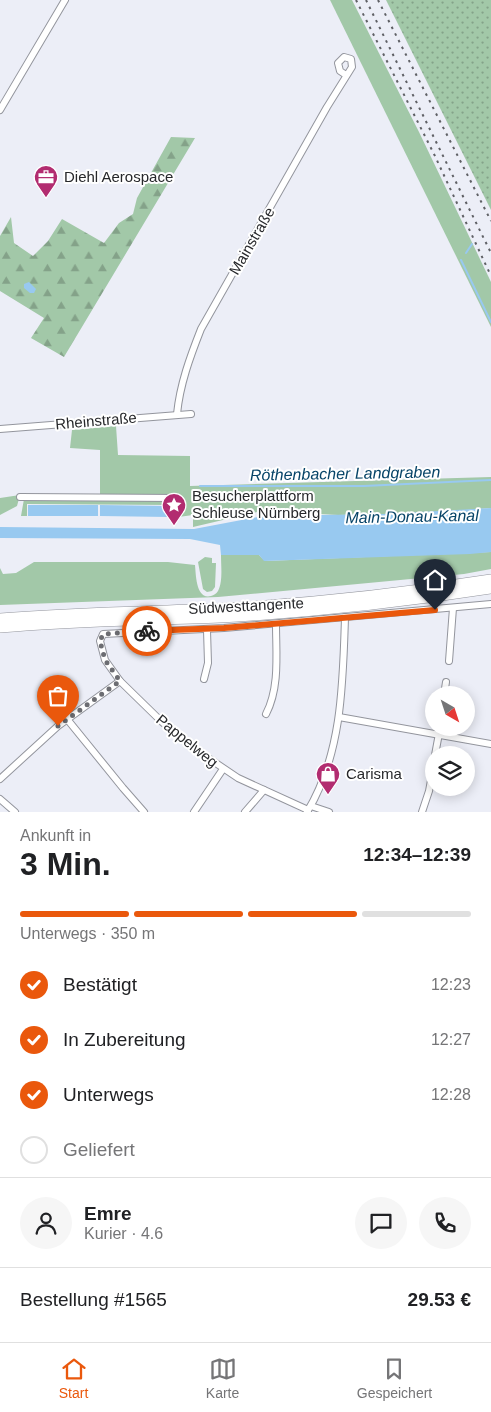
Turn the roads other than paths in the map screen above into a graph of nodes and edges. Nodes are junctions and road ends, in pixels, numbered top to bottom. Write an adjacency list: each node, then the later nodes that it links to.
1 (65, 0): 3 (street)
2 (346, 75): 4 (street, Mainstraße)
3 (0, 110)
4 (177, 414): 5 (street, Rheinstraße); 6 (street, Rheinstraße)
5 (191, 414)
6 (0, 429)
7 (20, 498): 8 (street)
8 (178, 498)
9 (491, 580): 14 (highway, Südwesttangente)
10 (491, 588): 18 (highway, Südwesttangente)
11 (491, 604): 12 (street)
12 (453, 608): 15 (street); 20 (street)
13 (0, 614): 14 (highway)
14 (46, 615): 16 (highway, Südwesttangente)
15 (344, 617): 17 (street); 26 (street)
16 (0, 619)
17 (276, 624): 19 (street); 25 (street)
18 (0, 627)
19 (207, 630): 21 (street); 22 (street, Pappelweg)
20 (449, 661)
21 (204, 679)
22 (120, 681): 27 (street); 31 (street, Pappelweg)
23 (446, 682): 24 (street)
24 (445, 686)
25 (266, 714)
26 (339, 717): 28 (street); 36 (street)
27 (67, 719): 32 (street); 38 (street)
28 (425, 729)
29 (460, 736): 30 (street)
30 (491, 744)
31 (222, 769): 33 (street, Pappelweg); 39 (street)
32 (0, 779)
33 (264, 790): 36 (street, Pappelweg); 40 (street)
34 (426, 796): 42 (street)
35 (0, 798): 37 (street)
36 (308, 810): 41 (street, Pappelweg)
37 (15, 812)
38 (144, 812)
39 (194, 812)
40 (245, 812)
41 (329, 812)
42 (422, 812)

